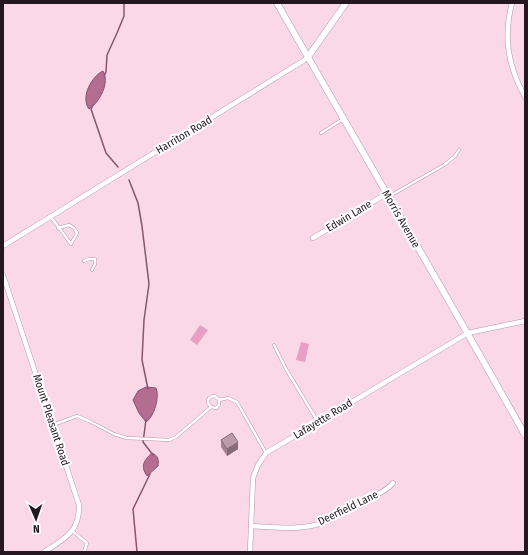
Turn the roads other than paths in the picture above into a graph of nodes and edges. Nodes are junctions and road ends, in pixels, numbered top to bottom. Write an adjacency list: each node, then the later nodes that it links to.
1 (277, 3): 4 (street, Morris Avenue)
2 (346, 3): 4 (street, Harriton Road)
3 (512, 3): 5 (street)
4 (308, 57): 6 (street, Morris Avenue); 10 (street, Harriton Road)
5 (525, 96)
6 (343, 119): 7 (lane); 9 (street, Morris Avenue)
7 (321, 133)
8 (459, 150): 9 (lane)
9 (387, 195): 12 (street, Edwin Lane); 18 (street, Morris Avenue)
10 (51, 216): 11 (lane); 13 (street, Harriton Road)
11 (58, 228): 11 (lane)
12 (313, 238)
13 (3, 246)
14 (84, 261): 15 (lane)
15 (92, 270)
16 (3, 276): 23 (street, Mount Pleasant Road)
17 (525, 321): 18 (street, Lafayette Road)
18 (468, 333): 22 (street, Lafayette Road); 24 (street, Morris Avenue)
19 (274, 345): 22 (lane)
20 (220, 400): 21 (lane); 21 (lane); 25 (lane)
21 (212, 408): 23 (lane)
22 (318, 422): 25 (street, Lafayette Road)
23 (52, 425): 28 (street, Mount Pleasant Road)
24 (525, 435)
25 (266, 453): 27 (street, Lafayette Road)
26 (393, 483): 27 (street, Deerfield Lane)
27 (251, 526): 31 (street, Lafayette Road)
28 (72, 531): 29 (street, Mount Pleasant Road); 30 (lane)
29 (44, 552)
30 (84, 552)
31 (250, 552)

